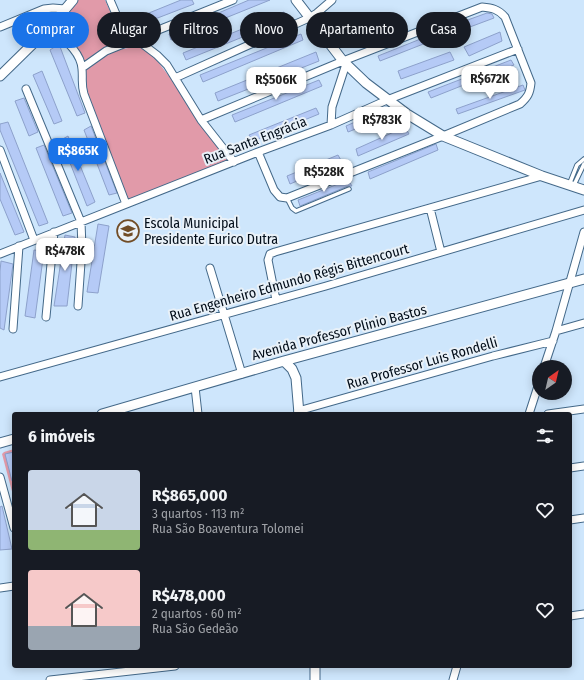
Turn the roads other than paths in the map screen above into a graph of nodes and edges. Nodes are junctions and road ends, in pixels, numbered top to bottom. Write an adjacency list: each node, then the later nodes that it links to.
1 (73, 0): 6 (street)
2 (110, 0): 8 (street)
3 (233, 0): 13 (street)
4 (296, 0): 10 (street)
5 (332, 0): 9 (street)
6 (65, 9): 7 (street); 12 (street)
7 (62, 12)
8 (116, 12)
9 (318, 12)
10 (306, 14)
11 (306, 19): 23 (street)
12 (0, 27)
13 (161, 29)
14 (29, 48): 22 (street)
15 (72, 48): 21 (street)
16 (114, 48): 21 (street)
17 (148, 48): 23 (street)
18 (334, 48): 20 (street)
19 (518, 49): 20 (street); 25 (street, Rua Santa Engrácia); 28 (street)
20 (345, 62): 25 (street); 26 (street); 27 (street)
21 (82, 68): 39 (street)
22 (0, 76)
23 (175, 78): 26 (street)
24 (26, 89): 42 (street)
25 (387, 100): 27 (street, Rua Santa Engrácia); 28 (street)
26 (201, 120): 32 (street)
27 (331, 125): 30 (street, Rua Santa Engrácia)
28 (443, 136): 34 (street); 38 (street)
29 (0, 150): 45 (street)
30 (258, 152): 32 (street, Rua Santa Engrácia); 38 (street)
31 (584, 159): 35 (lane)
32 (234, 162): 39 (street, Rua Santa Engrácia)
33 (584, 164): 35 (lane)
34 (542, 176): 35 (street); 40 (street)
35 (571, 186): 37 (street)
36 (349, 189): 38 (lane)
37 (584, 190)
38 (287, 198)
39 (126, 204): 42 (street, Rua Santa Engrácia)
40 (430, 208): 47 (street); 52 (street)
41 (584, 210): 47 (street, Rua Engenheiro Edmundo Régis Bittencourt)
42 (81, 222): 43 (street, Rua Santa Engrácia); 53 (street)
43 (54, 232): 45 (street, Rua Santa Engrácia); 55 (street)
44 (584, 232): 51 (street)
45 (34, 240): 46 (street, Rua Santa Engrácia)
46 (19, 246): 48 (street, Rua Santa Engrácia); 57 (street)
47 (441, 252): 52 (street, Rua Engenheiro Edmundo Régis Bittencourt)
48 (0, 254)
49 (210, 268): 54 (street)
50 (584, 279): 51 (street, Avenida Professor Plinio Bastos)
51 (570, 283): 58 (street); 61 (street, Avenida Professor Plinio Bastos)
52 (276, 300): 54 (street, Rua Engenheiro Edmundo Régis Bittencourt)
53 (78, 306)
54 (224, 315): 62 (street); 63 (street, Rua Engenheiro Edmundo Régis Bittencourt)
55 (46, 317)
56 (584, 323): 58 (street)
57 (13, 329)
58 (556, 331): 59 (street)
59 (553, 341): 60 (street); 69 (street, Rua Professor Luis Rondelli)
60 (546, 360)
61 (284, 361): 62 (street, Avenida Professor Plinio Bastos); 69 (street)
62 (242, 374): 64 (street, Avenida Professor Plinio Bastos)
63 (0, 377)
64 (195, 387): 67 (street, Avenida Professor Plinio Bastos); 68 (street)
65 (534, 400): 70 (street)
66 (584, 409): 71 (street)
67 (109, 412)
68 (198, 412)
69 (299, 412)
70 (530, 412)
71 (562, 412)
72 (12, 440): 73 (street)
73 (0, 443)
74 (584, 466): 75 (street)
75 (572, 468)
76 (0, 477): 79 (street)
77 (584, 518): 78 (street)
78 (572, 520)
79 (12, 521)
80 (12, 586): 81 (street)
81 (0, 588)
82 (584, 614): 83 (street)
83 (572, 616)
84 (149, 668): 87 (street)
85 (315, 668): 88 (street)
86 (456, 668): 89 (street)
87 (50, 680)
88 (315, 680)
89 (453, 680)

